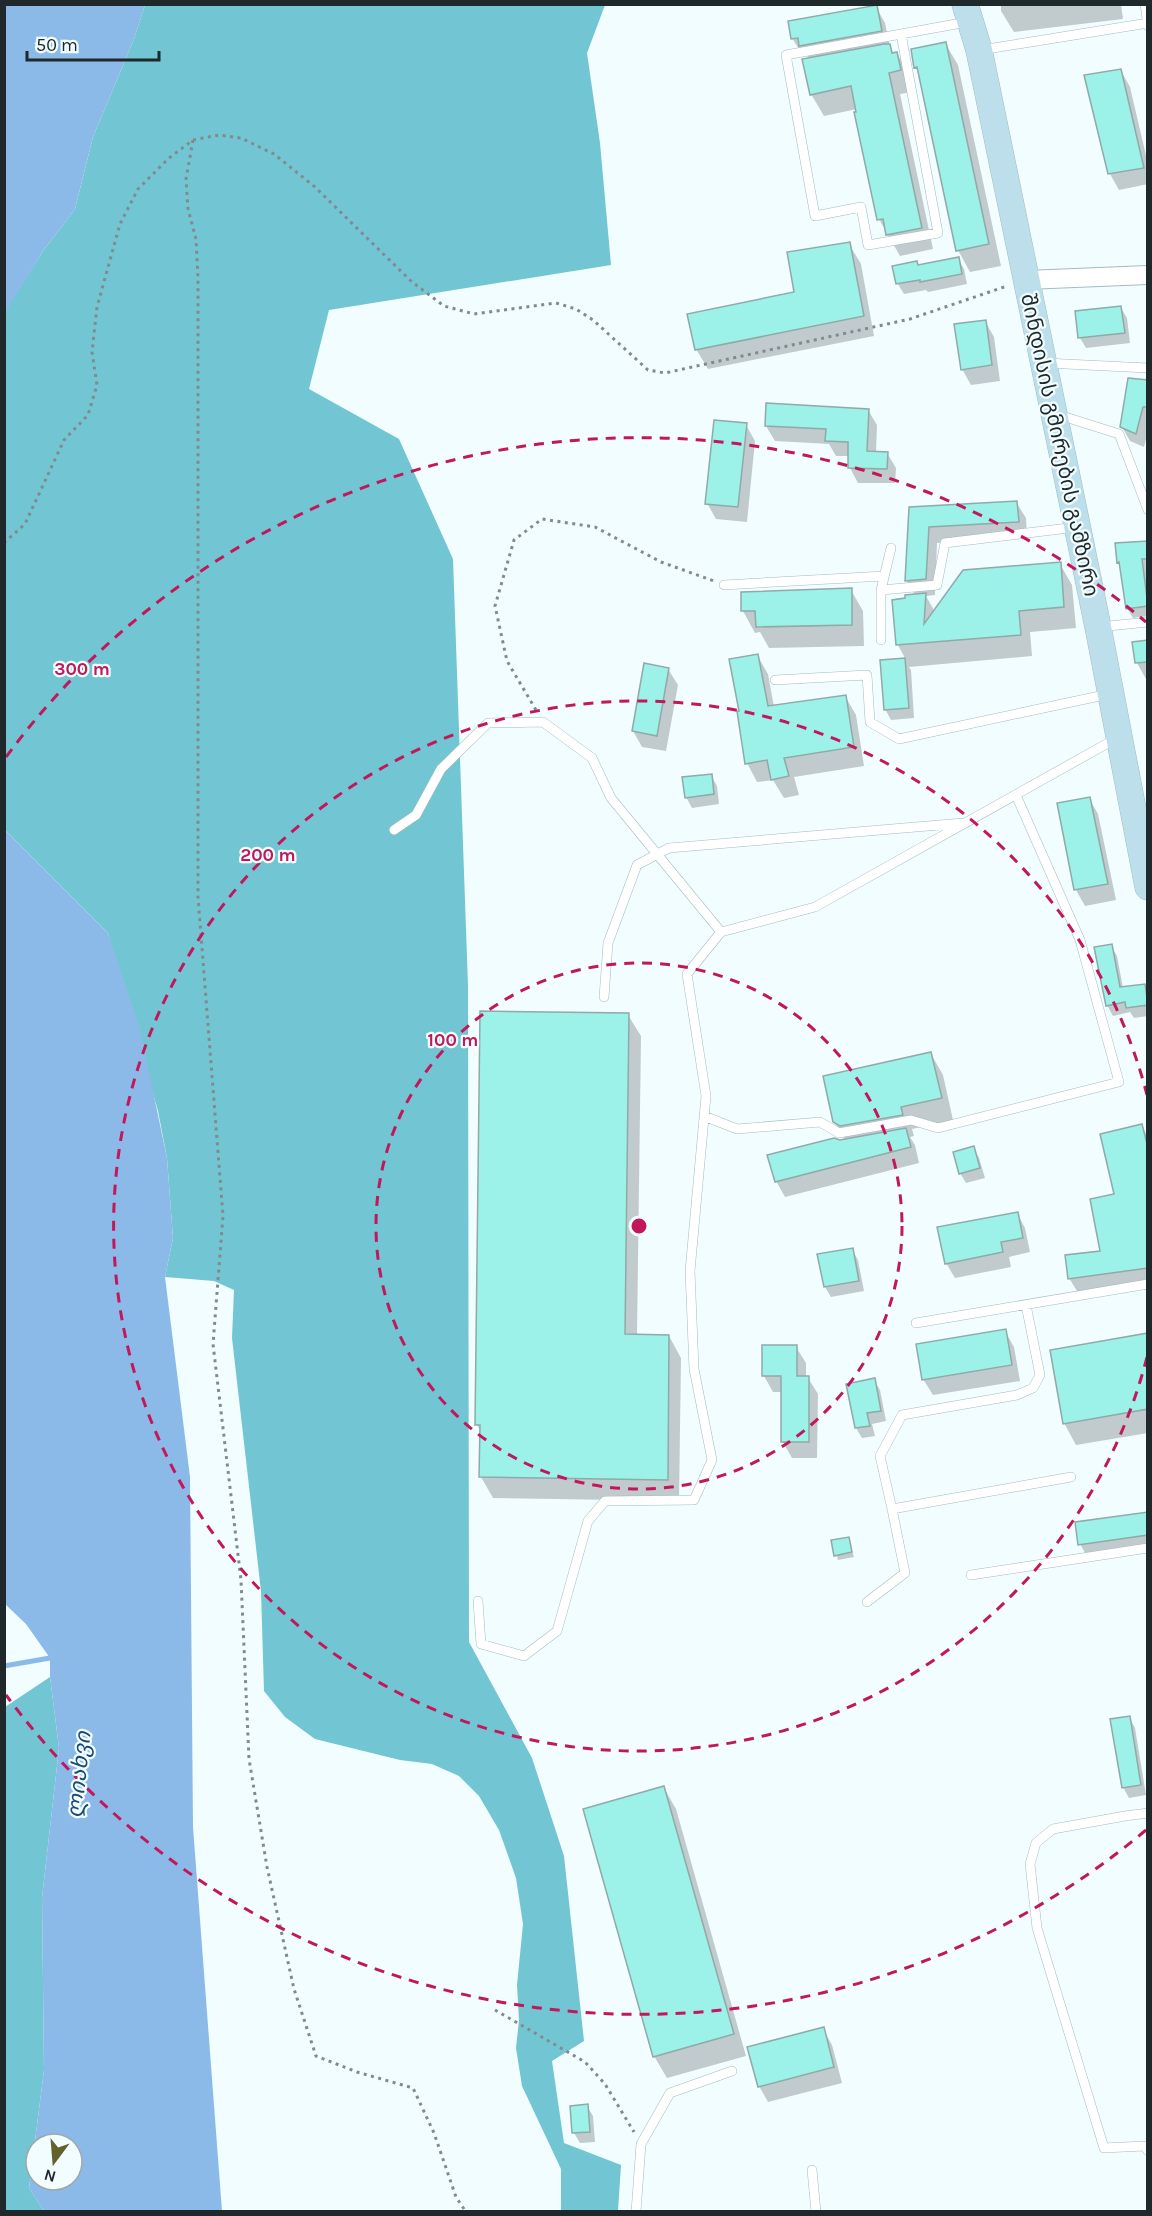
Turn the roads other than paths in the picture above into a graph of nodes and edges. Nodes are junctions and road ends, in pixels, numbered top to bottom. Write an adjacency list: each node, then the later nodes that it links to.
1 (1145, 4): 3 (lane)
2 (968, 13): 4 (lane); 5 (main road, შინდისის გმირების გამზირი)
3 (1147, 24): 5 (lane)
4 (901, 34): 4 (lane)
5 (979, 50): 7 (main road, შინდისის გმირების გამზირი)
6 (1148, 275): 7 (street)
7 (1026, 280): 8 (main road, შინდისის გმირების გამზირი)
8 (1043, 363): 9 (lane); 10 (main road, შინდისის გმირების გამზირი)
9 (1148, 368)
10 (1053, 414): 11 (lane); 12 (main road, შინდისის გმირების გამზირი)
11 (1148, 510)
12 (1077, 527): 16 (lane); 18 (main road, შინდისის გმირების გამზირი)
13 (891, 548): 14 (lane)
14 (884, 576): 15 (lane); 16 (lane)
15 (724, 585)
16 (881, 590): 19 (lane)
17 (1148, 622): 18 (lane)
18 (1098, 627): 21 (main road, შინდისის გმირების გამზირი)
19 (881, 640)
20 (775, 680): 21 (lane)
21 (1111, 693): 22 (main road, შინდისის გმირების გამზირი)
22 (1119, 737): 23 (lane); 26 (main road, შინდისის გმირების გამზირი)
23 (1016, 795): 24 (lane); 31 (lane)
24 (969, 822): 27 (lane); 29 (lane)
25 (394, 830): 27 (lane)
26 (1143, 835): 28 (main road, შინდისის გმირების გამზირი)
27 (656, 855): 29 (lane); 30 (lane)
28 (1148, 887)
29 (721, 932): 31 (lane)
30 (604, 997)
31 (704, 1116): 39 (lane)
32 (1148, 1284): 33 (lane)
33 (1026, 1305): 34 (lane); 36 (lane)
34 (916, 1323)
35 (1071, 1477): 36 (lane)
36 (892, 1509): 40 (lane)
37 (1148, 1548): 38 (lane)
38 (971, 1575)
39 (478, 1601)
40 (867, 1602)
41 (1148, 1814): 43 (lane)
42 (732, 2071): 45 (lane)
43 (1148, 2151)
44 (812, 2170): 46 (lane)
45 (636, 2211)
46 (816, 2211)

